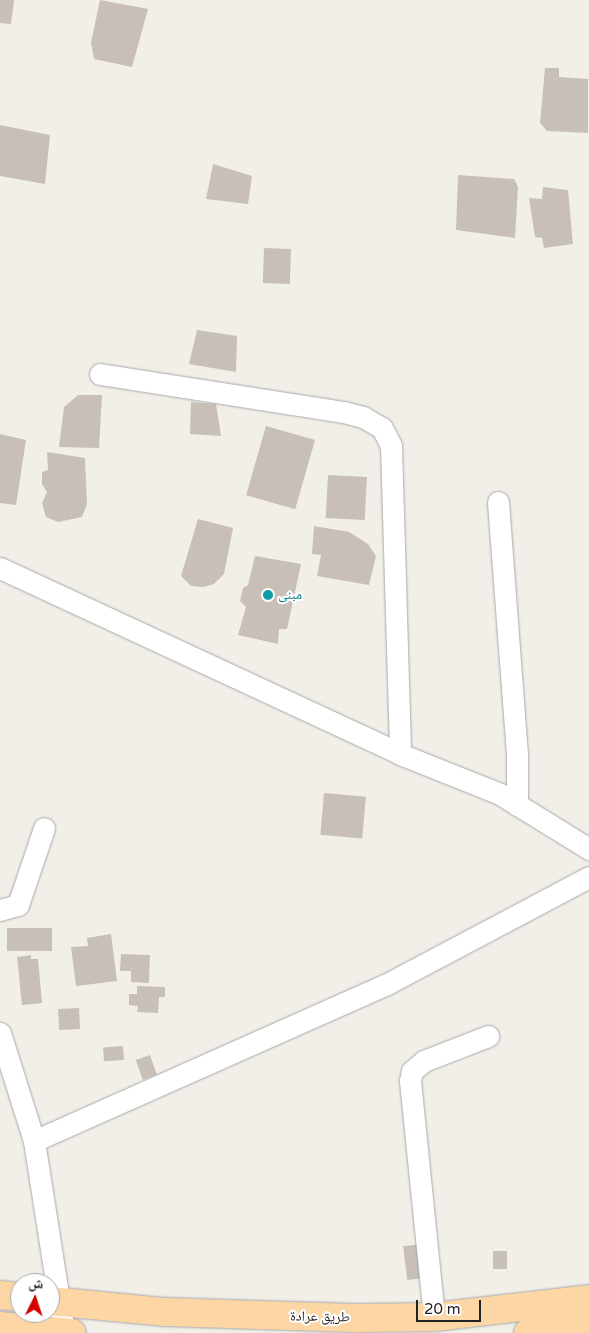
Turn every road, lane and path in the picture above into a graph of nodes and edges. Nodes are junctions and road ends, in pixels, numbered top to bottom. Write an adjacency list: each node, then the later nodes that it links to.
1 (100, 374): 4 (street)
2 (498, 502): 5 (street)
3 (0, 568): 4 (street)
4 (400, 754): 5 (street)
5 (516, 805): 7 (street)
6 (44, 828): 9 (street)
7 (589, 849)
8 (589, 877): 12 (street)
9 (0, 910)
10 (0, 1033): 12 (street)
11 (488, 1036): 17 (street)
12 (34, 1141): 13 (street)
13 (51, 1273)
14 (589, 1299): 17 (main road, طريق عرادة)
15 (60, 1301): 17 (main road, طريق عرادة)
16 (60, 1316): 20 (street)
17 (434, 1317)
18 (0, 1326): 20 (main road)
19 (589, 1327): 21 (main road)
20 (66, 1333)
21 (528, 1333)

